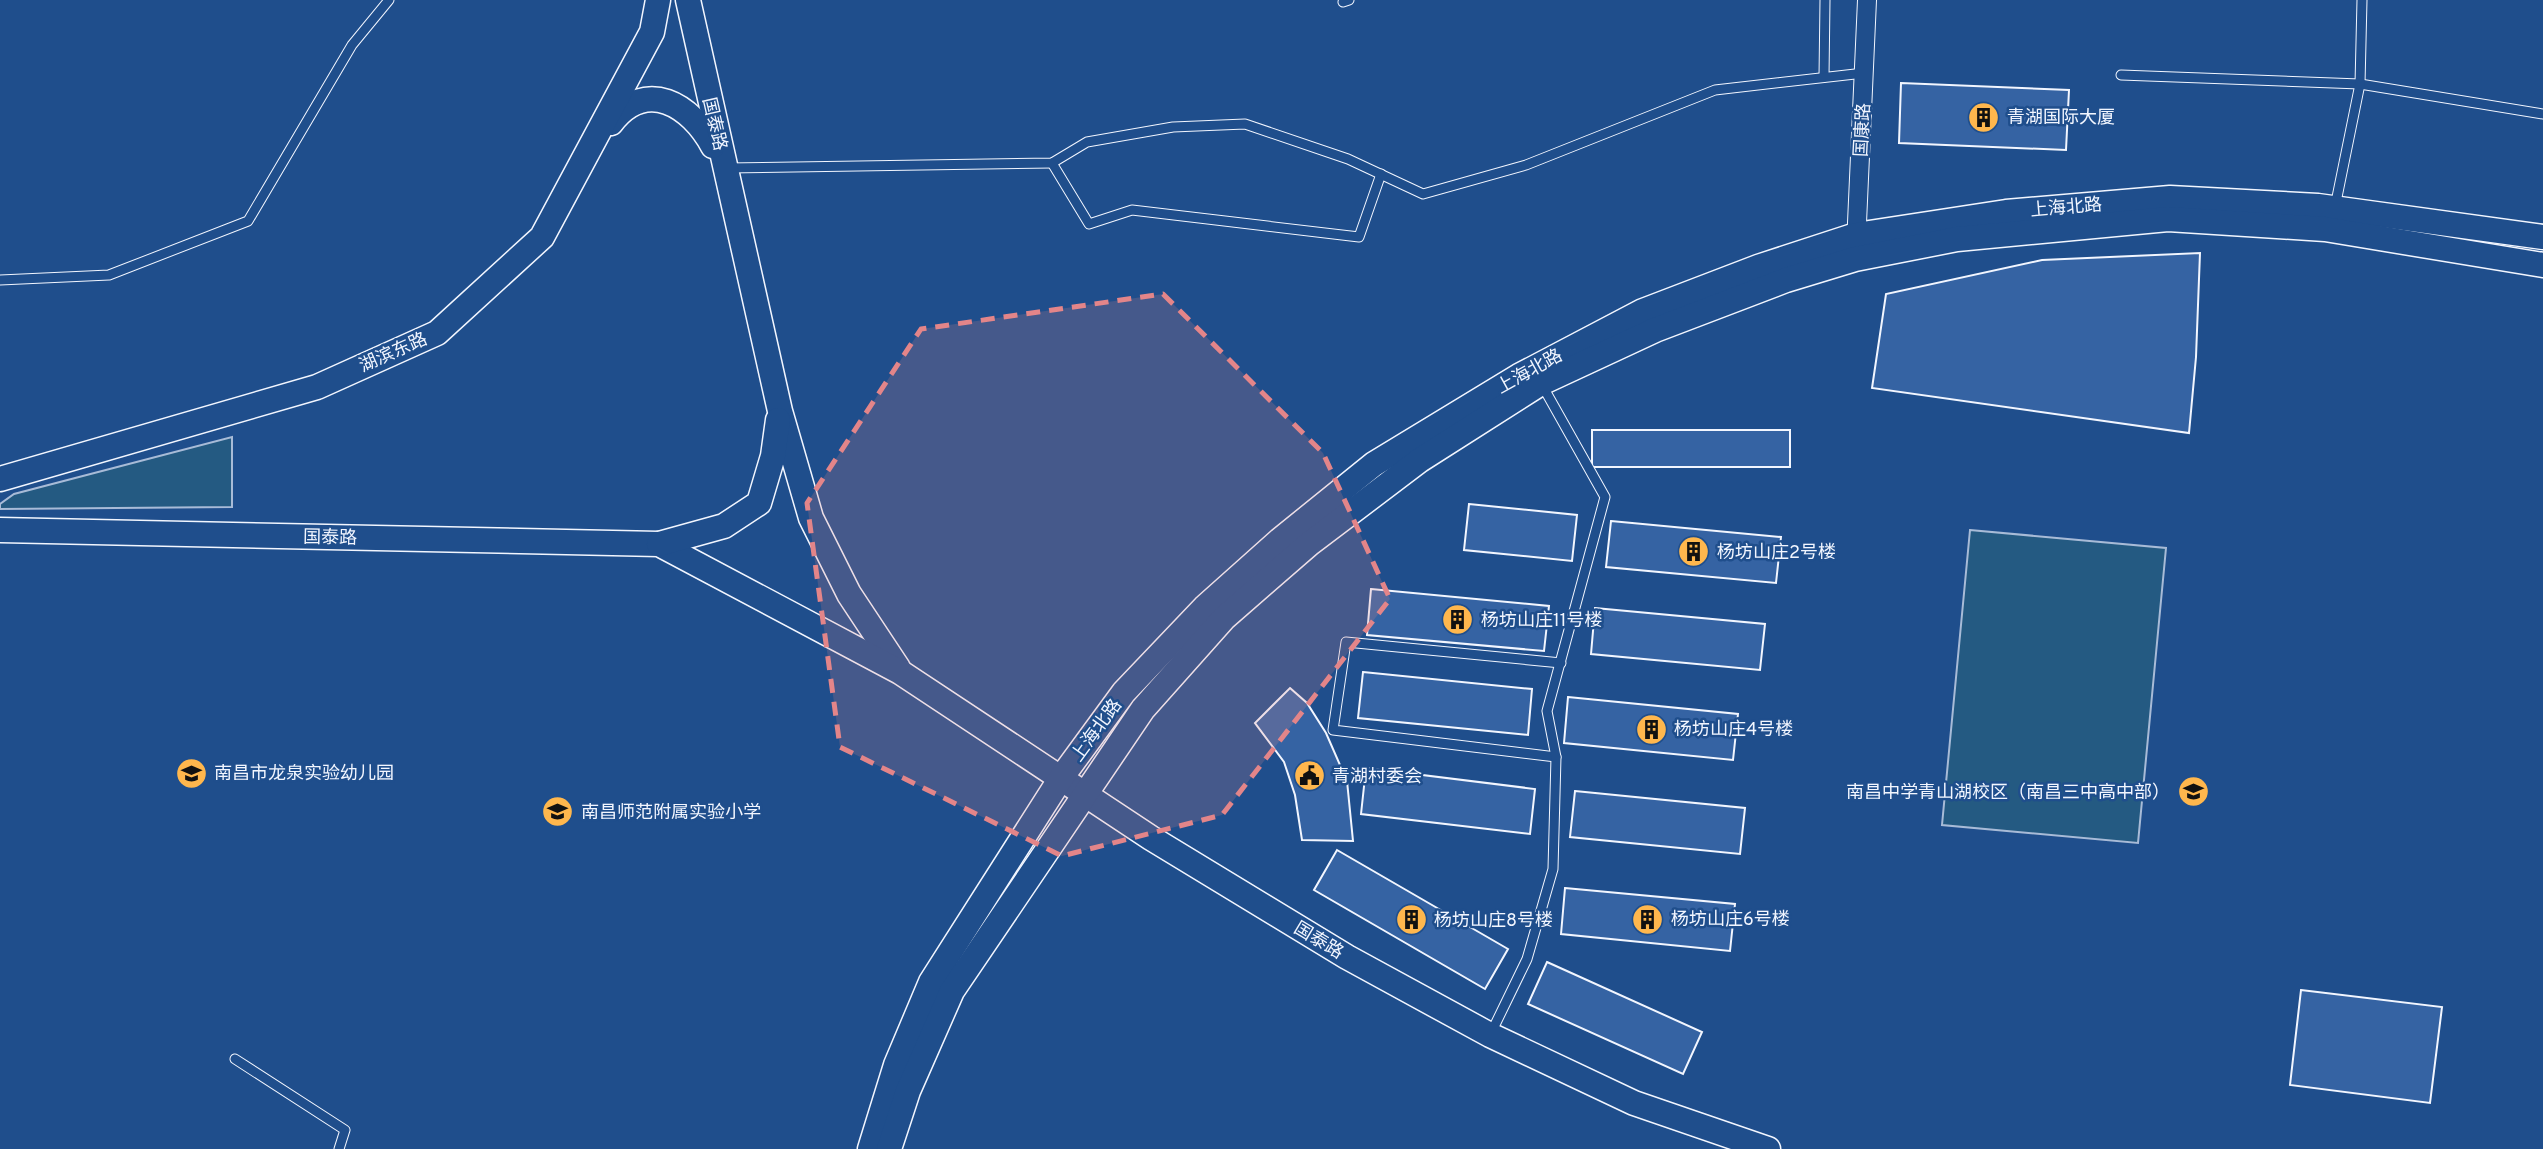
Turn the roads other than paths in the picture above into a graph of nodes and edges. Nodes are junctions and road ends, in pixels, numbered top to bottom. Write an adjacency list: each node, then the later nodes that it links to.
1 (389, 0): 20 (lane)
2 (658, 0): 12 (main road, 湖滨东路)
3 (688, 0): 14 (main road, 国泰路)
4 (1825, 0): 9 (lane)
5 (1867, 0): 7 (street, 国康路)
6 (2362, 0): 10 (lane)
7 (1864, 73): 9 (lane); 18 (street, 国康路)
8 (2121, 75): 10 (lane)
9 (1824, 77): 15 (lane)
10 (2360, 84): 11 (lane); 16 (lane)
11 (2543, 114)
12 (583, 162): 14 (main road); 23 (main road, 湖滨东路)
13 (1052, 163): 14 (lane); 15 (lane); 15 (lane)
14 (725, 168): 22 (main road, 国泰路)
15 (1381, 174)
16 (2334, 209): 17 (main road, 上海北路); 18 (main road, 上海北路)
17 (2543, 237)
18 (1856, 247): 19 (main road, 上海北路); 21 (main road, 上海北路); 29 (main road, 上海北路)
19 (2543, 265)
20 (0, 280)
21 (1541, 383): 26 (lane); 30 (main road, 上海北路)
22 (780, 411): 25 (main road, 国泰路); 27 (main road, 国泰路)
23 (0, 479)
24 (0, 530): 25 (main road, 国泰路)
25 (659, 544): 27 (main road, 国泰路)
26 (1560, 663): 28 (lane); 28 (lane)
27 (900, 672): 29 (main road, 国泰路)
28 (1556, 757): 31 (lane)
29 (1060, 778): 30 (main road, 国泰路); 34 (main road, 上海北路)
30 (1085, 794): 31 (main road, 国泰路); 35 (main road, 上海北路)
31 (1490, 1035): 36 (main road, 国泰路)
32 (235, 1059): 33 (lane)
33 (339, 1149)
34 (870, 1149)
35 (889, 1149)
36 (1768, 1149)

